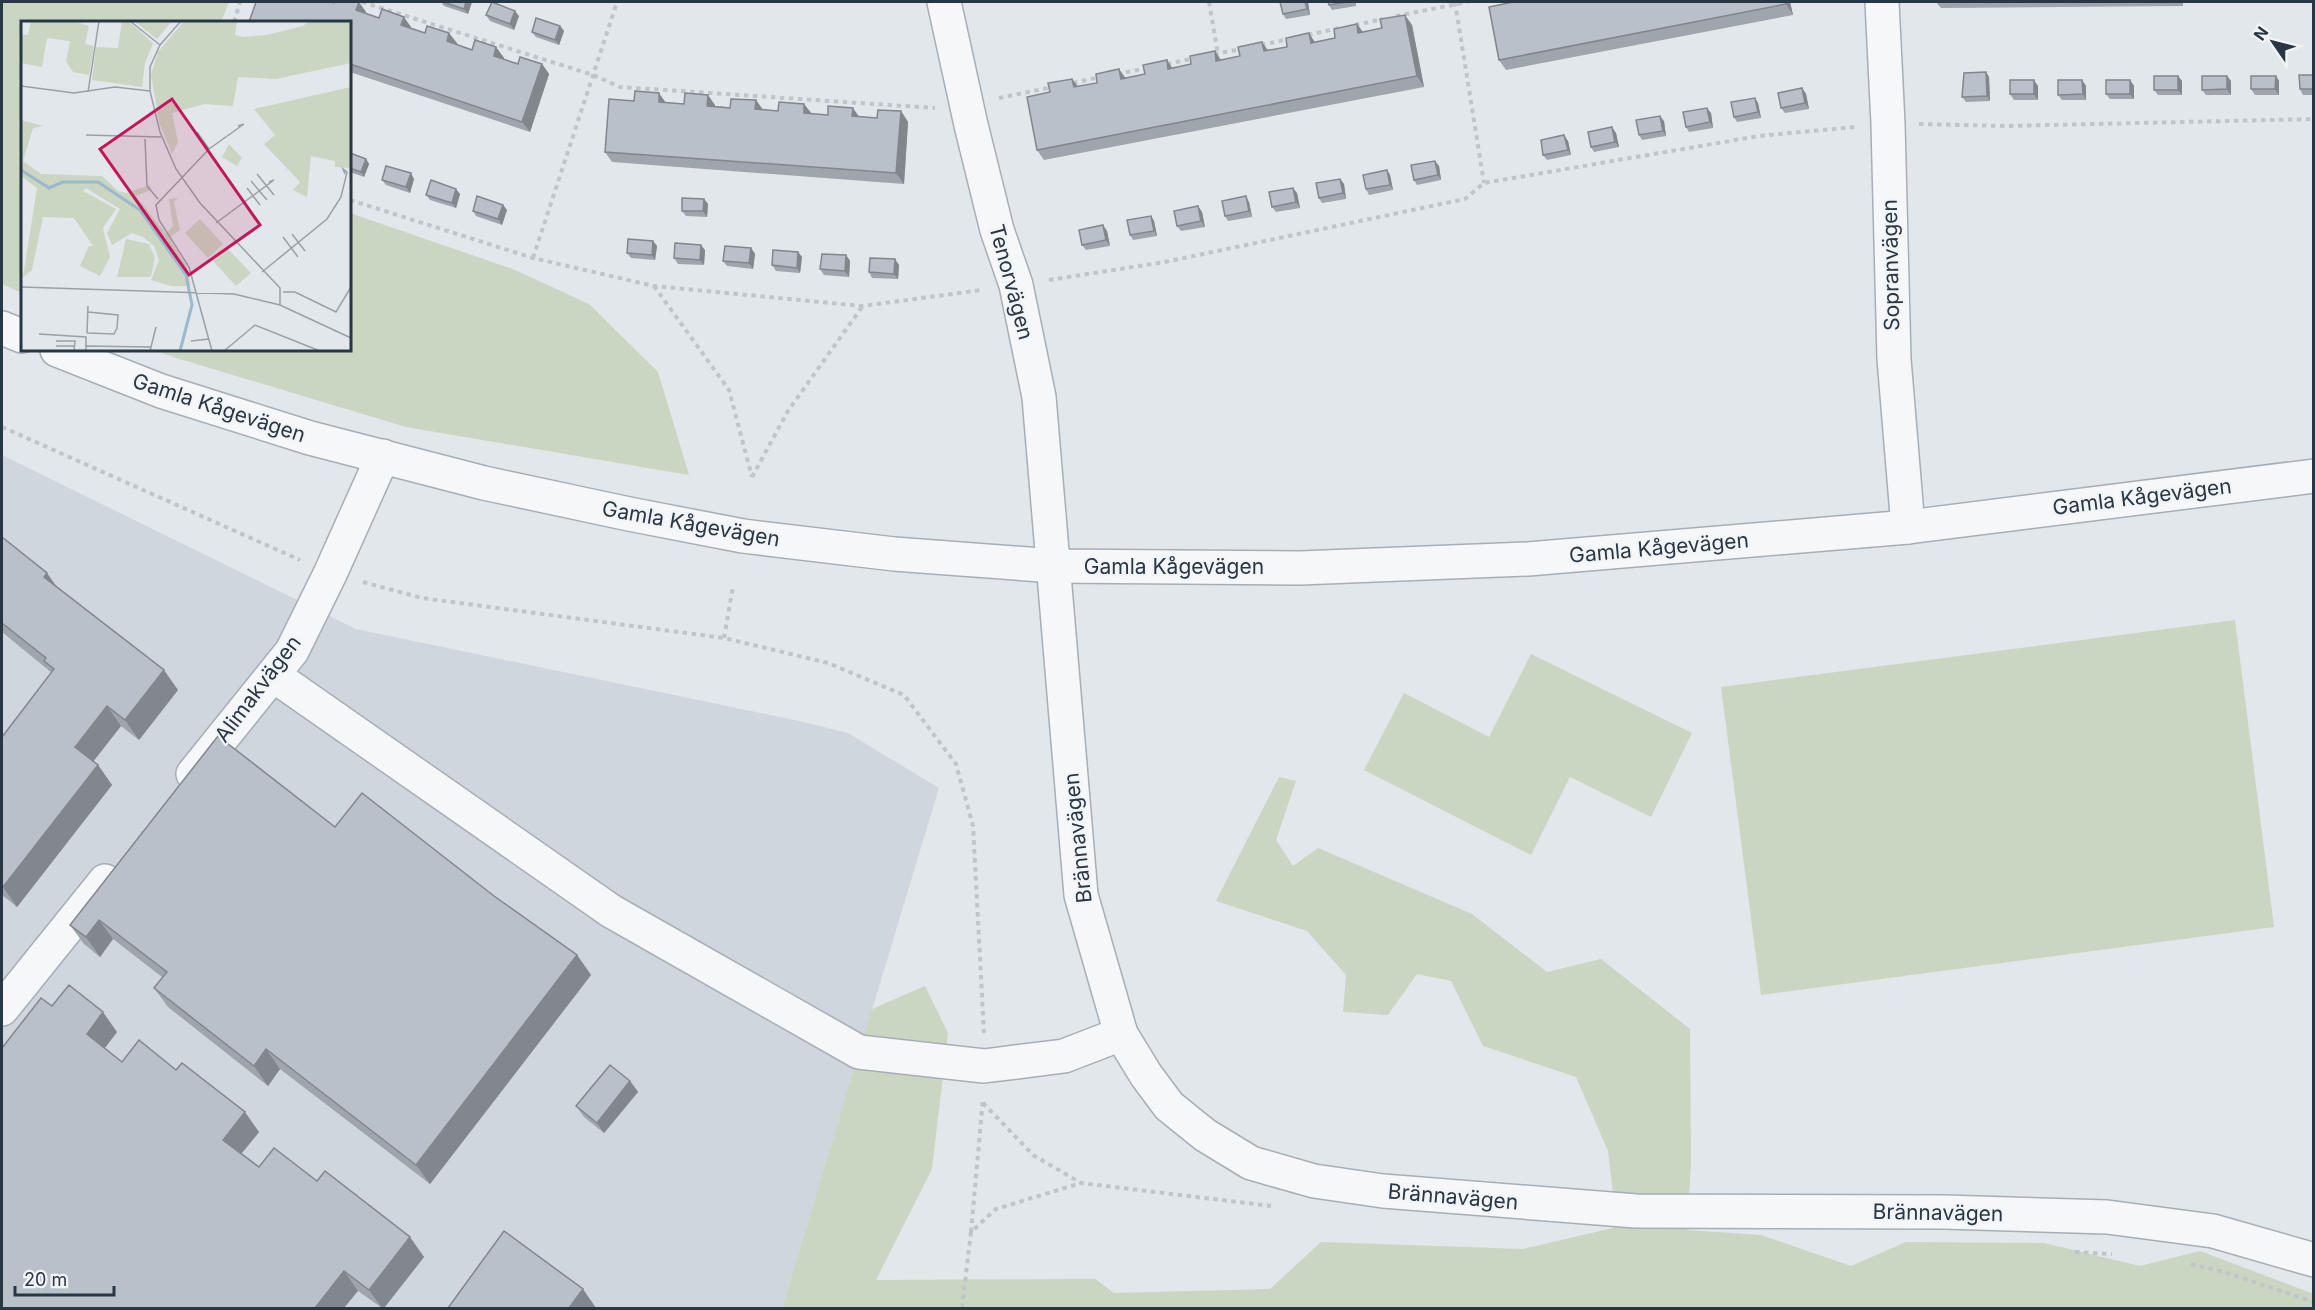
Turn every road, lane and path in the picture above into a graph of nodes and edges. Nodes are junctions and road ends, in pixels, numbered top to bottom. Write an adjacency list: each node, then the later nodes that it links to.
1 (240, 2): 9 (path)
2 (362, 2): 16 (path)
3 (617, 2): 16 (path)
4 (949, 2): 20 (street, Tenorvägen)
5 (1209, 2): 12 (path)
6 (1468, 2): 8 (path)
7 (1882, 2): 22 (street, Sopranvägen)
8 (1455, 3): 10 (path); 23 (path)
9 (234, 21)
10 (1353, 25)
11 (1342, 28): 12 (path)
12 (1218, 54): 13 (path)
13 (1161, 65)
14 (1149, 67): 15 (path)
15 (1115, 74)
16 (593, 75): 20 (path); 25 (path)
17 (1104, 76): 18 (path)
18 (1070, 83)
19 (1059, 86): 20 (path)
20 (968, 104): 26 (street, Tenorvägen)
21 (2313, 119): 22 (path)
22 (1888, 124): 23 (path); 35 (street, Sopranvägen)
23 (1484, 183): 26 (path)
24 (351, 200): 25 (path)
25 (533, 258): 27 (path)
26 (1016, 285): 28 (path); 36 (street, Tenorvägen)
27 (654, 286): 28 (path); 28 (path)
28 (862, 306)
29 (2, 328): 30 (street)
30 (21, 336)
31 (60, 351): 33 (street, Gamla Kågevägen)
32 (2, 427): 37 (path)
33 (383, 456): 36 (street, Gamla Kågevägen); 37 (street, Alimakvägen)
34 (2313, 476): 35 (street, Gamla Kågevägen)
35 (1908, 527): 36 (street, Gamla Kågevägen)
36 (1054, 566): 44 (street, Brännavägen)
37 (330, 574): 39 (path); 40 (street, Alimakvägen)
38 (733, 586): 39 (path)
39 (724, 638): 45 (path)
40 (273, 675): 41 (street, Alimakvägen); 44 (street)
41 (175, 795)
42 (122, 861): 43 (street)
43 (2, 1009)
44 (1121, 1034): 47 (street, Brännavägen)
45 (984, 1036)
46 (971, 1232): 46 (path); 48 (path)
47 (2313, 1260)
48 (962, 1308)

